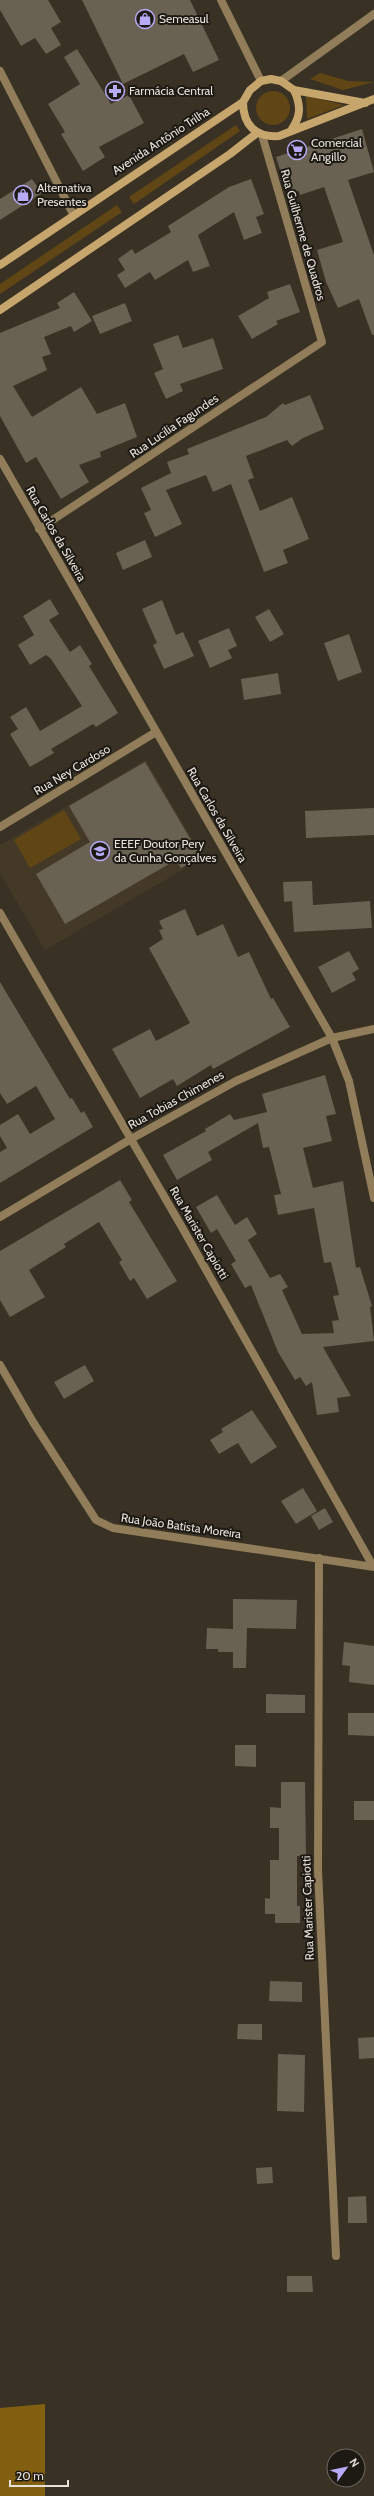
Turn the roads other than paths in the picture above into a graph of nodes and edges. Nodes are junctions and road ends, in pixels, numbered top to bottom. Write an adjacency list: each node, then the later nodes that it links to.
1 (221, 0): 4 (street)
2 (374, 14): 5 (street)
3 (0, 71): 12 (street)
4 (261, 81): 5 (main road); 8 (main road, Avenida Antônio Trilha)
5 (281, 81): 6 (main road)
6 (294, 90): 9 (main road); 10 (main road)
7 (374, 99): 9 (main road)
8 (243, 102): 11 (main road); 12 (main road, Avenida Antônio Trilha)
9 (365, 102): 10 (main road)
10 (292, 129): 11 (main road)
11 (259, 134): 14 (main road); 15 (street, Rua Guilherme de Quadros)
12 (73, 214): 13 (main road, Avenida Antônio Trilha)
13 (0, 265)
14 (0, 310)
15 (322, 342): 17 (street, Rua Lucilia Fagundes)
16 (0, 460): 17 (street, Rua Carlos da Silveira)
17 (38, 529): 18 (street, Rua Carlos da Silveira)
18 (156, 732): 19 (street, Rua Ney Cardoso); 22 (street, Rua Carlos da Silveira)
19 (0, 828)
20 (0, 913): 23 (street, Rua Marister Capiotti)
21 (374, 1029): 22 (street, Rua Tobias Chimenes)
22 (332, 1038): 23 (street, Rua Tobias Chimenes); 24 (street, Rua Carlos da Silveira)
23 (131, 1138): 25 (street, Rua Tobias Chimenes); 28 (street, Rua Marister Capiotti)
24 (374, 1198)
25 (0, 1217)
26 (0, 1365): 27 (street, Rua João Batista Moreira)
27 (319, 1558): 28 (street, Rua João Batista Moreira); 29 (street, Rua Marister Capiotti)
28 (374, 1566)
29 (336, 2256)

